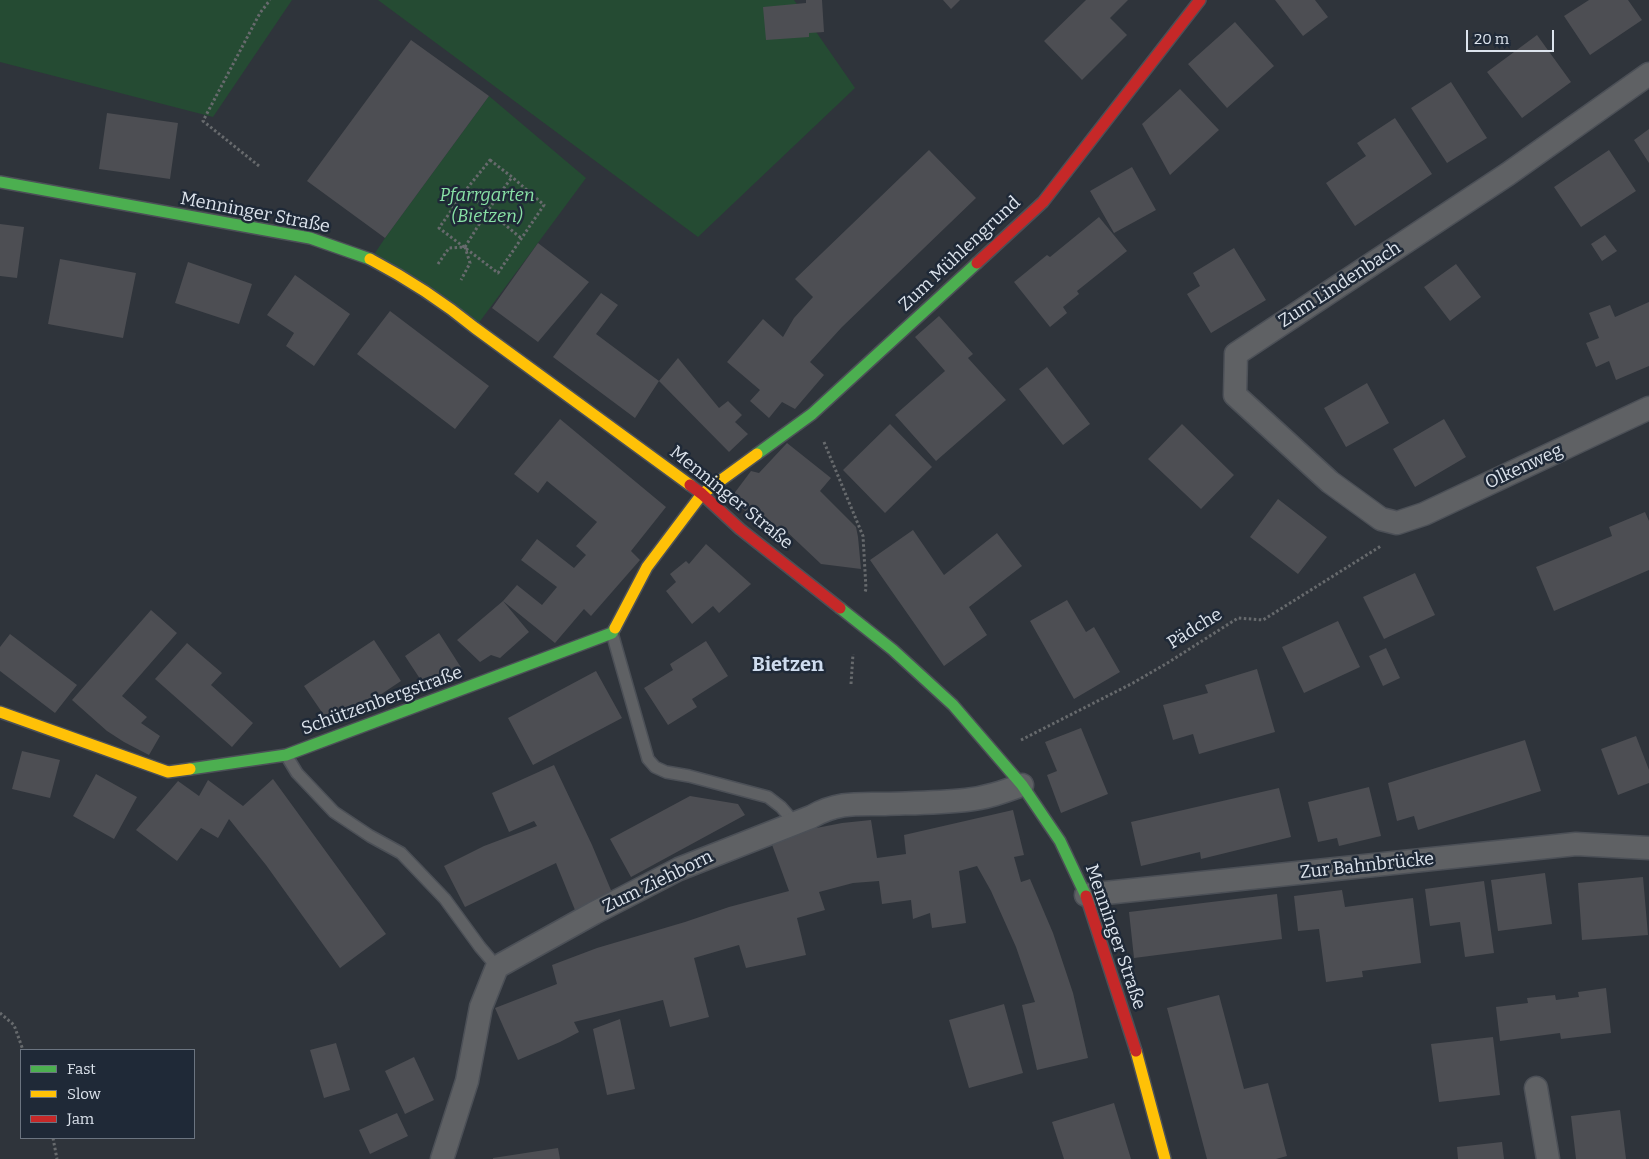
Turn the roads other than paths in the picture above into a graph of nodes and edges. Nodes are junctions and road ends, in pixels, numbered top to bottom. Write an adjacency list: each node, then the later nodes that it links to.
1 (1200, 0): 5 (street, Zum Mühlengrund)
2 (1649, 74): 6 (street, Zum Lindenbach)
3 (0, 182): 5 (street, Menninger Straße)
4 (1649, 408): 6 (street, Olkenweg)
5 (702, 494): 7 (street); 10 (street, Menninger Straße)
6 (1397, 523)
7 (612, 634): 9 (street, Schützenbergstraße); 11 (lane)
8 (0, 712): 9 (street, Schützenbergstraße)
9 (286, 755): 14 (lane)
10 (1022, 785): 11 (street, Zum Ziehborn); 13 (street, Menninger Straße)
11 (795, 822): 14 (street, Zum Ziehborn)
12 (1649, 848): 13 (street, Zur Bahnbrücke)
13 (1086, 895): 17 (street, Menninger Straße)
14 (497, 967): 16 (street)
15 (1536, 1088): 18 (street)
16 (442, 1159)
17 (1165, 1159)
18 (1548, 1159)

